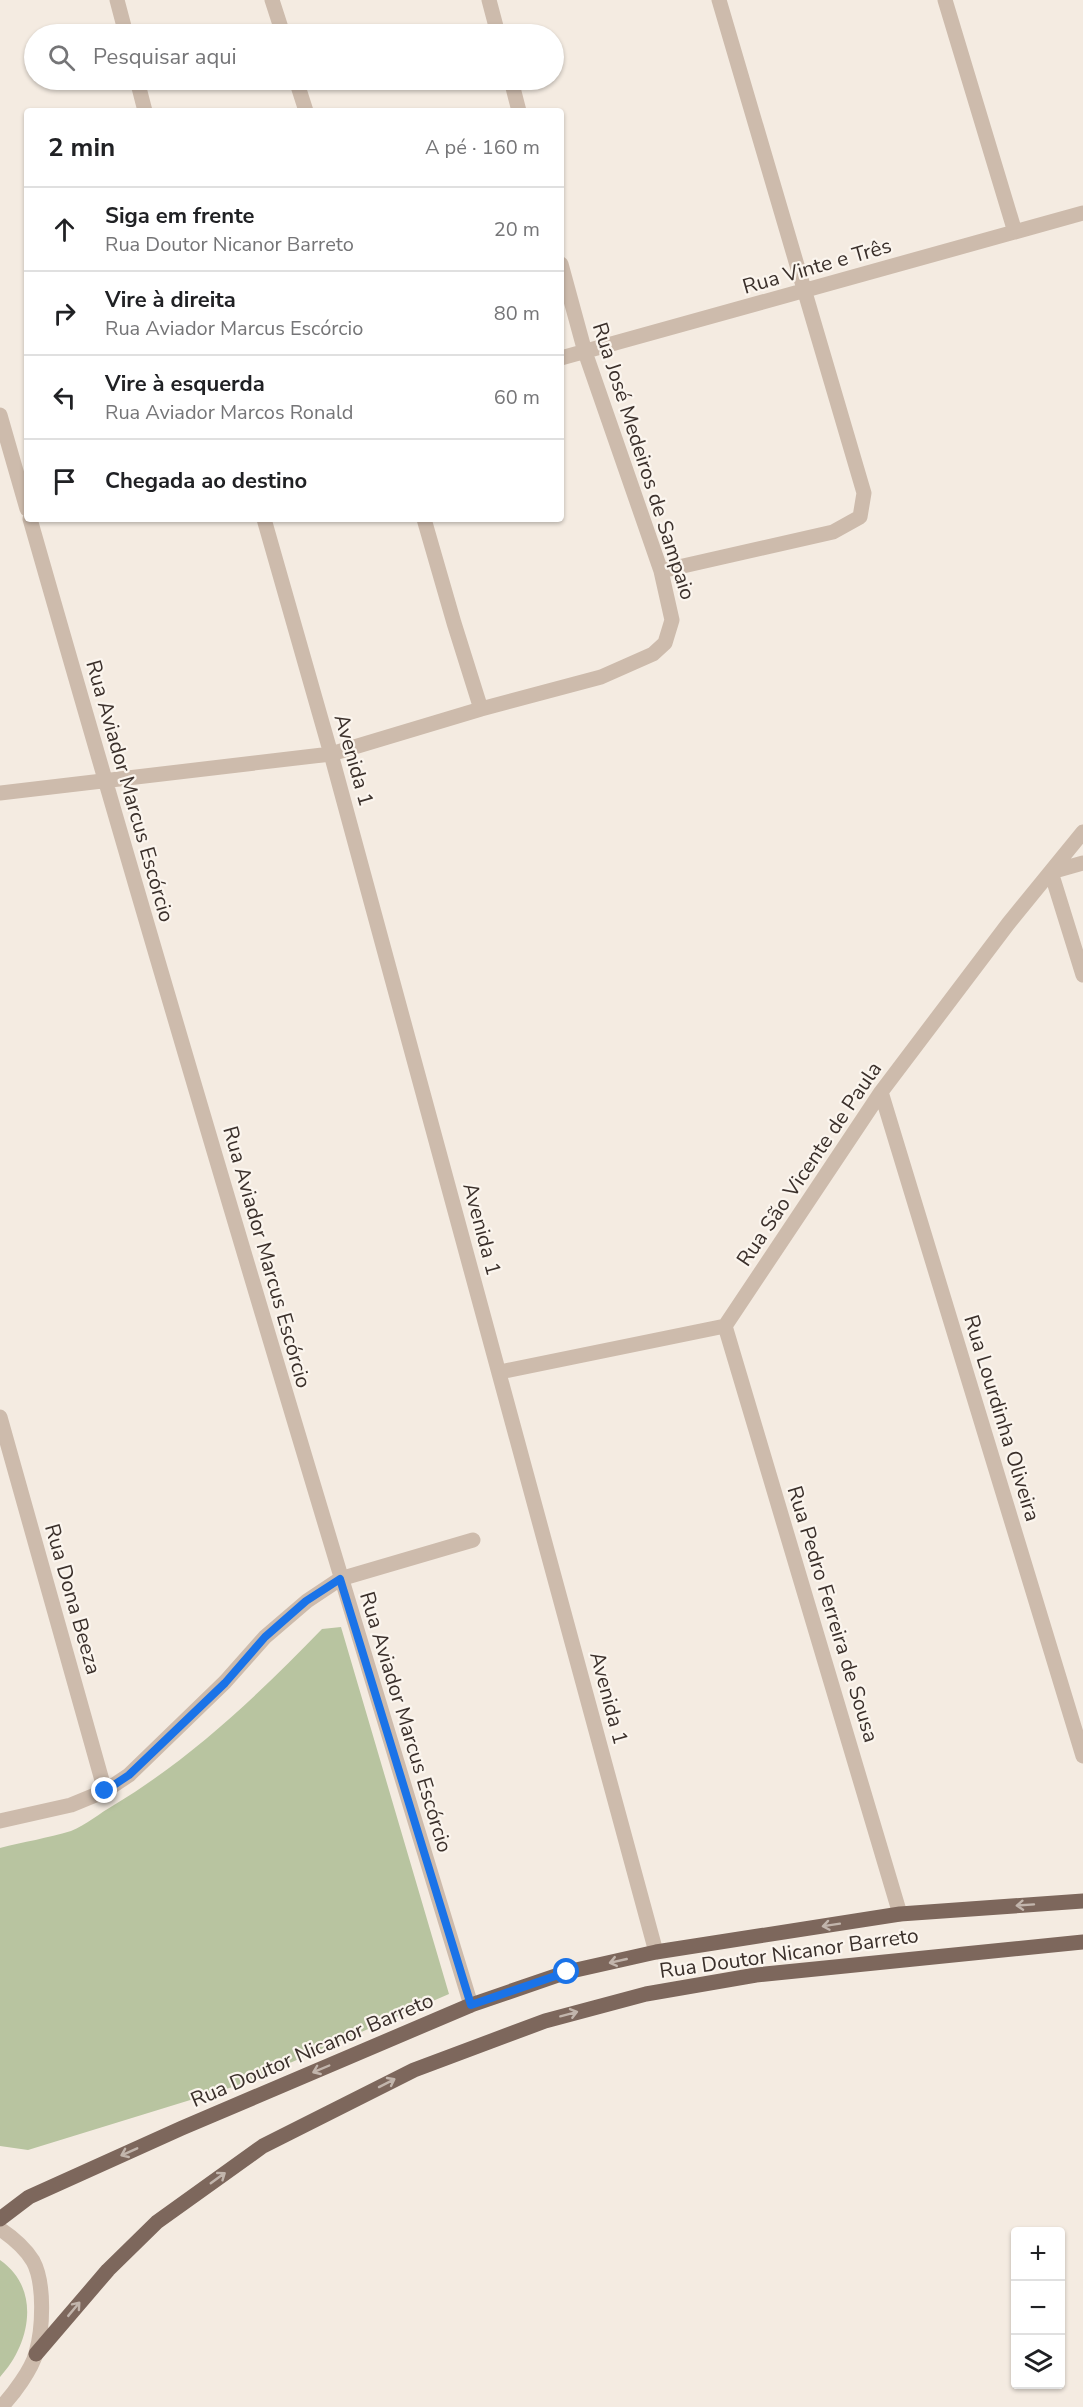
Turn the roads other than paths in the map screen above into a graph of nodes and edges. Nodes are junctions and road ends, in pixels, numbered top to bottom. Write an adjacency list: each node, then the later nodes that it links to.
1 (117, 0): 6 (street)
2 (272, 0): 7 (street)
3 (489, 0): 8 (street)
4 (719, 0): 18 (street)
5 (945, 0): 16 (street)
6 (123, 24)
7 (280, 24)
8 (495, 24)
9 (140, 90): 12 (street)
10 (299, 90): 13 (street)
11 (514, 90): 14 (street)
12 (144, 108)
13 (305, 108)
14 (518, 108)
15 (1083, 213): 16 (street, Rua Vinte e Três)
16 (1015, 232): 18 (street, Rua Vinte e Três)
17 (564, 275): 19 (street, Rua José Medeiros de Sampaio)
18 (806, 291): 19 (street, Rua Vinte e Três); 26 (street)
19 (585, 352): 20 (street, Rua Vinte e Três); 26 (street, Rua José Medeiros de Sampaio)
20 (564, 357)
21 (0, 415): 22 (street)
22 (24, 499)
23 (31, 522): 29 (street, Rua Aviador Marcus Escórcio)
24 (265, 522): 28 (street, Avenida 1)
25 (425, 522): 27 (street)
26 (661, 572): 27 (street, Rua José Medeiros de Sampaio)
27 (481, 709): 28 (street, Rua José Medeiros de Sampaio)
28 (331, 754): 29 (street, Rua José Medeiros de Sampaio); 37 (street, Avenida 1)
29 (105, 781): 30 (street, Rua José Medeiros de Sampaio); 40 (street, Rua Aviador Marcus Escórcio)
30 (0, 793)
31 (1083, 832): 33 (street, Rua São Vicente de Paula)
32 (1083, 863): 33 (street)
33 (1051, 872): 34 (street); 35 (street, Rua São Vicente de Paula)
34 (1083, 975)
35 (881, 1092): 36 (street, Rua São Vicente de Paula); 41 (street, Rua Lourdinha Oliveira)
36 (725, 1326): 37 (street); 45 (street, Rua Pedro Ferreira de Sousa)
37 (500, 1372): 47 (street, Avenida 1)
38 (0, 1417): 42 (street, Rua Dona Beeza)
39 (473, 1540): 40 (street)
40 (340, 1579): 42 (street); 48 (street, Rua Aviador Marcus Escórcio)
41 (1083, 1756)
42 (105, 1791): 43 (street)
43 (0, 1821)
44 (1083, 1900): 45 (main road, Rua Doutor Nicanor Barreto, one-way to 45)
45 (900, 1914): 47 (main road, Rua Doutor Nicanor Barreto, one-way to 47)
46 (1083, 1942): 51 (main road, Rua Doutor Nicanor Barreto, one-way to 46)
47 (656, 1952): 48 (main road, Rua Doutor Nicanor Barreto, one-way to 48)
48 (471, 2005): 49 (main road, Rua Doutor Nicanor Barreto, one-way to 49)
49 (0, 2219)
50 (0, 2229): 51 (street)
51 (36, 2354): 52 (street)
52 (18, 2385): 53 (street); 54 (street)
53 (1, 2407)
54 (10, 2407)

